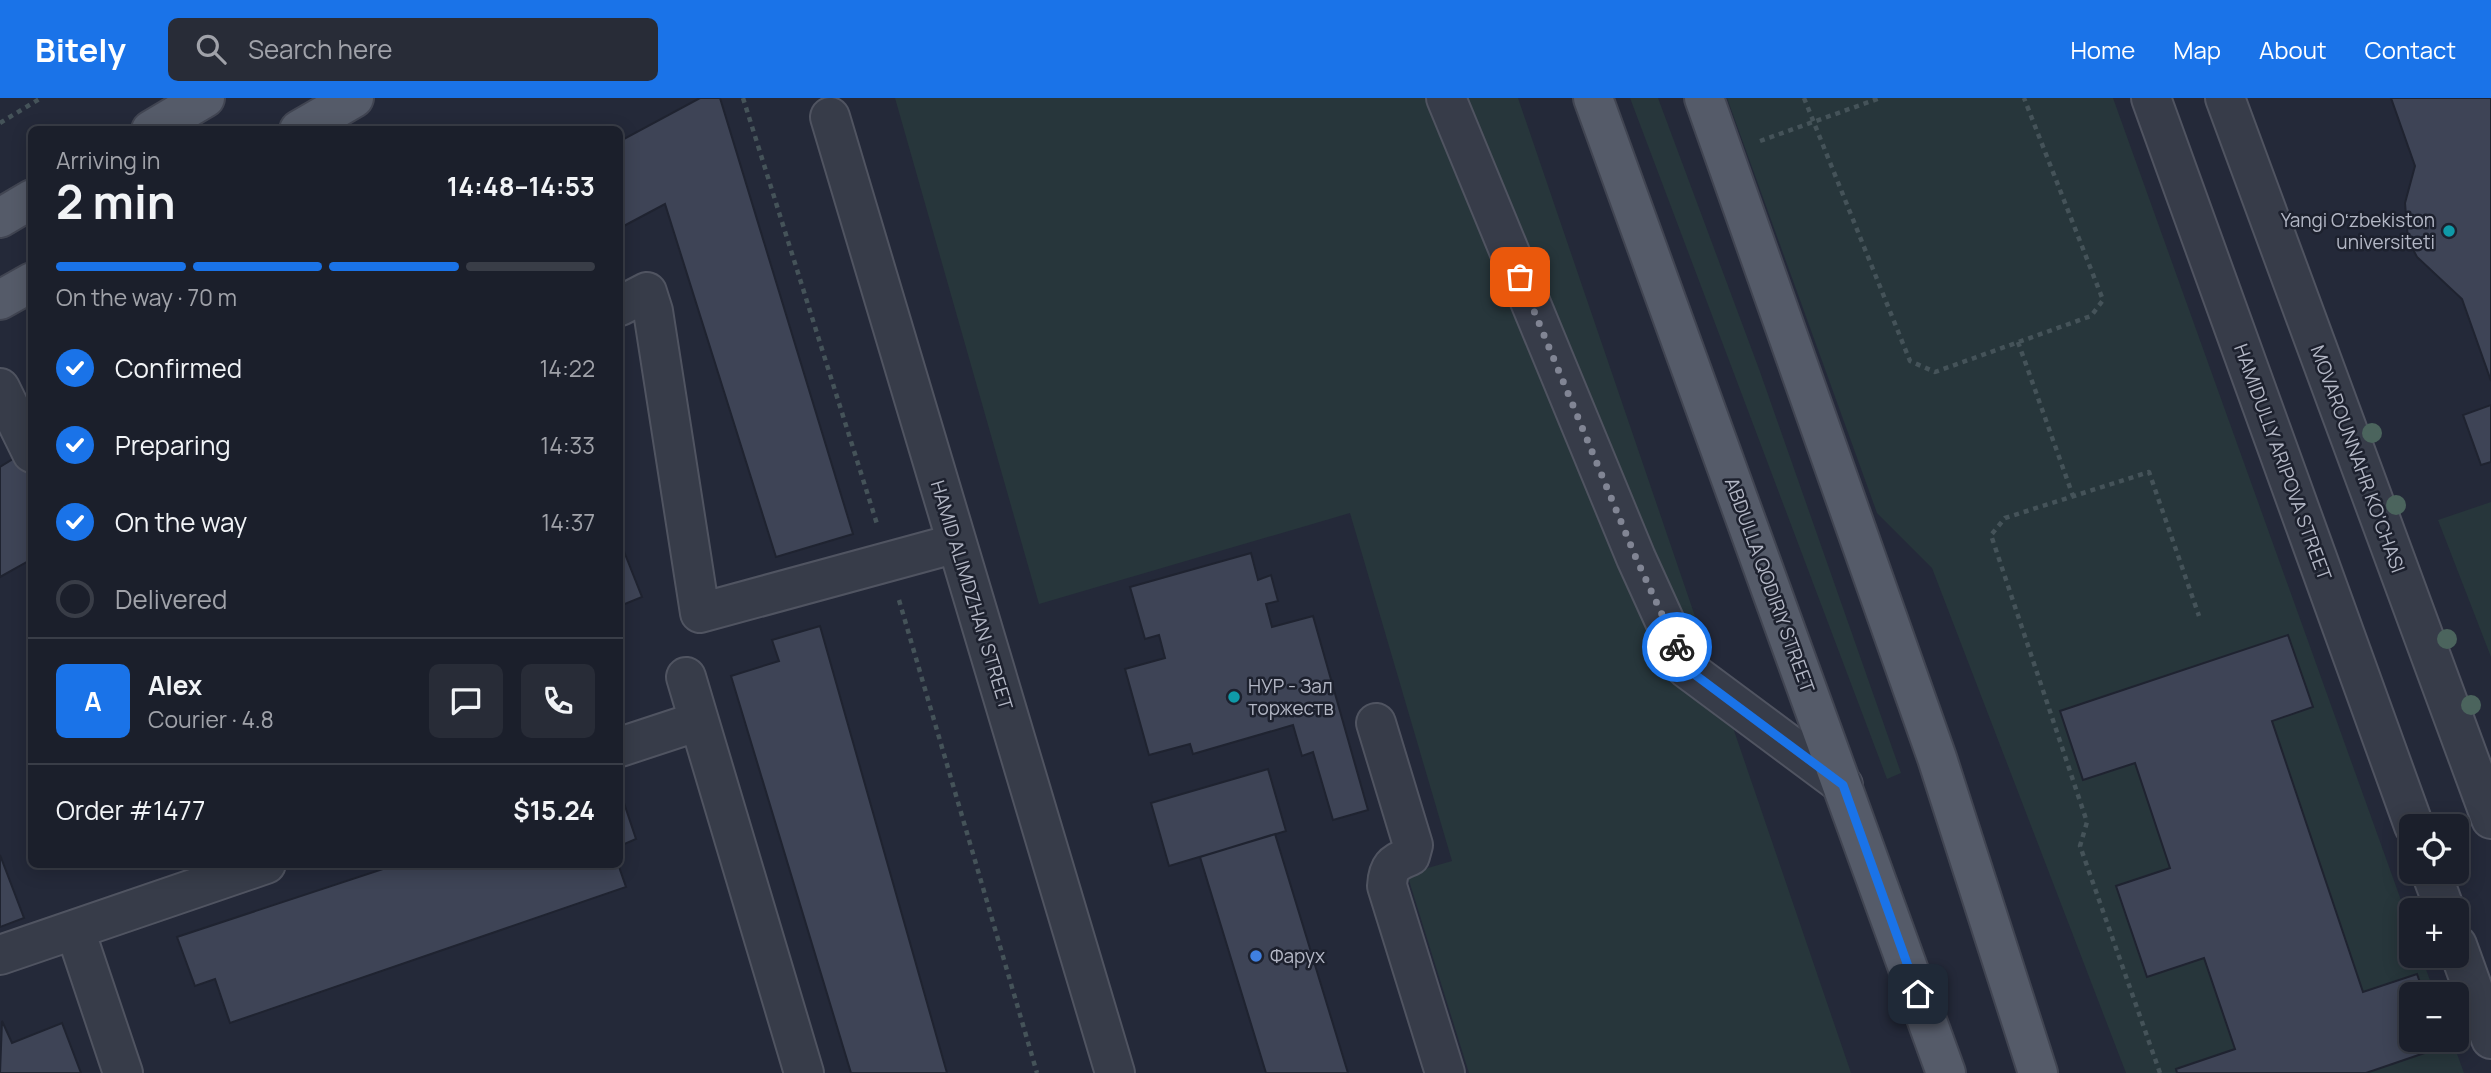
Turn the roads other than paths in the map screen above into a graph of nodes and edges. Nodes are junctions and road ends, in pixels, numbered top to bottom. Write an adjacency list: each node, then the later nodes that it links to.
1 (205, 98): 9 (main road)
2 (354, 98): 10 (main road)
3 (1446, 98): 23 (street)
4 (1593, 98): 23 (main road, ABDULLA QODIRIY STREET)
5 (1704, 98): 36 (main road)
6 (2151, 98): 24 (street, HAMIDULLY ARIPOVA STREET)
7 (2225, 98): 25 (street, MOVAROUNNAHR KO'CHASI)
8 (830, 117): 18 (street, HAMID ALIMDZHAN STREET)
9 (158, 126)
10 (306, 126)
11 (28, 201): 12 (main road)
12 (0, 218)
13 (28, 284): 14 (main road)
14 (0, 300)
15 (623, 304): 18 (street)
16 (0, 388): 17 (street)
17 (28, 445)
18 (957, 543): 33 (street, HAMID ALIMDZHAN STREET)
19 (687, 677): 20 (street)
20 (699, 721): 22 (street); 32 (street)
21 (1376, 723): 34 (street)
22 (623, 746)
23 (1843, 785): 35 (main road, ABDULLA QODIRIY STREET)
24 (2410, 814)
25 (2491, 819)
26 (254, 868): 27 (street)
27 (75, 929): 28 (street); 31 (street)
28 (0, 955)
29 (2465, 968): 30 (street)
30 (2491, 1039)
31 (122, 1073)
32 (804, 1073)
33 (1115, 1073)
34 (1445, 1073)
35 (1946, 1073)
36 (2038, 1073)

